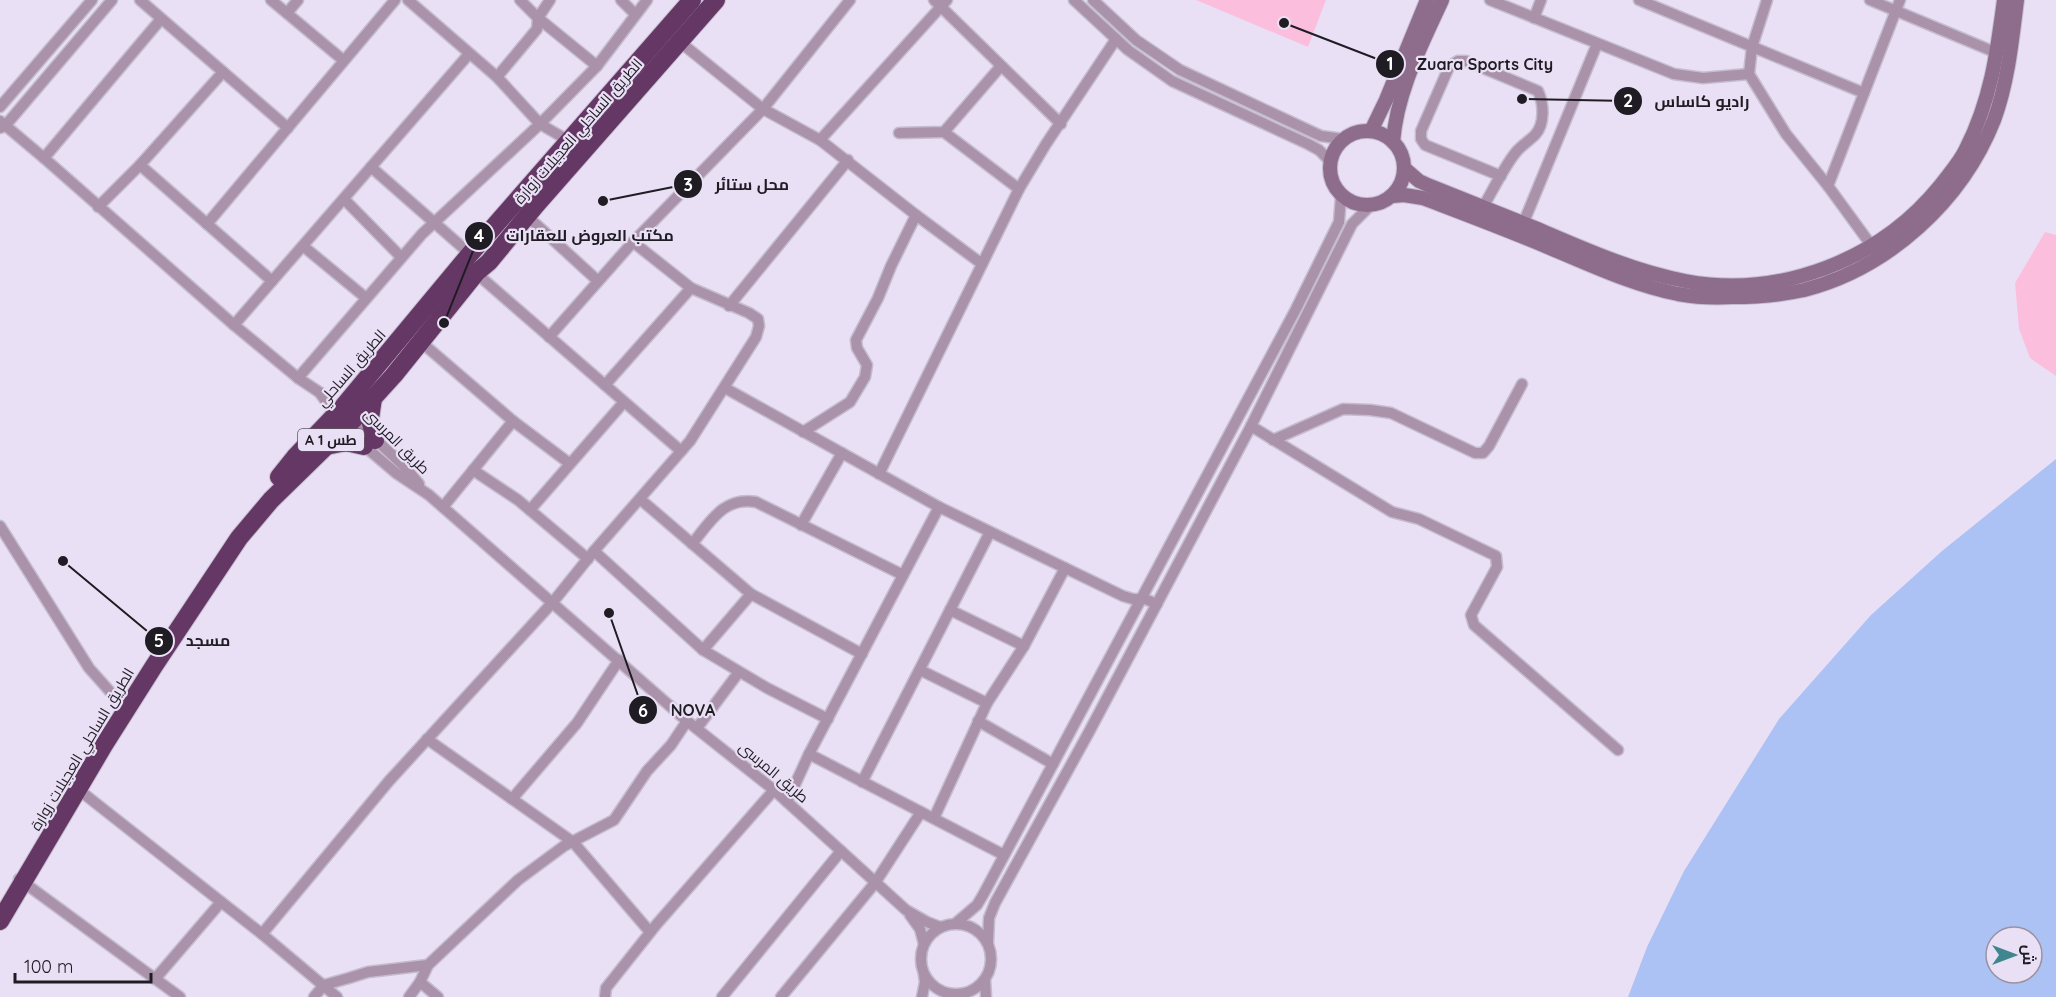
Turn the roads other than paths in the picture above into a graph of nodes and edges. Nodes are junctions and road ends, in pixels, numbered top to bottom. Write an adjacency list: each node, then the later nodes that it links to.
1 (92, 0): 48 (street)
2 (112, 0): 52 (street)
3 (140, 0): 32 (street)
4 (271, 0): 28 (street)
5 (298, 0): 28 (street)
6 (395, 0): 39 (street)
7 (408, 0): 38 (street)
8 (520, 0): 30 (street)
9 (550, 0): 30 (street)
10 (621, 0): 29 (street)
11 (647, 0): 29 (street)
12 (692, 0): 59 (highway, الطريق الساحلي / A 1 طس)
13 (716, 0): 34 (highway, الطريق الساحلي العجيلات زوارة / A 1 طس)
14 (850, 0): 49 (street)
15 (1074, 0): 33 (street)
16 (1093, 0): 40 (street)
17 (1427, 0): 54 (street)
18 (1442, 0): 60 (street)
19 (1490, 0): 31 (street)
20 (1541, 0): 31 (street)
21 (1639, 0): 36 (street)
22 (1767, 0): 36 (street)
23 (1870, 0): 27 (street)
24 (2004, 0): 37 (street)
25 (2017, 0): 83 (street)
26 (941, 2): 42 (street); 57 (street)
27 (1898, 5): 37 (street); 47 (street)
28 (287, 14): 39 (street)
29 (635, 14): 41 (street)
30 (538, 18): 41 (street); 46 (street)
31 (1534, 18): 35 (street)
32 (161, 19): 43 (street); 61 (street)
33 (1116, 39): 44 (street); 51 (street)
34 (680, 42): 49 (street); 77 (highway, الطريق الساحلي العجيلات زوارة / A 1 طس)
35 (1597, 44): 45 (street); 80 (street)
36 (1752, 47): 45 (street); 47 (street)
37 (1997, 53): 83 (street)
38 (469, 54): 46 (street); 65 (street)
39 (343, 60): 53 (street)
40 (1169, 63): 44 (street); 58 (street)
41 (597, 66): 50 (street)
42 (1001, 66): 51 (street); 55 (street)
43 (223, 72): 53 (street); 64 (street)
44 (1161, 74): 63 (street)
45 (1749, 74): 68 (street)
46 (497, 77): 50 (street)
47 (1864, 93): 68 (street)
48 (0, 107)
49 (763, 109): 57 (street); 81 (street)
50 (540, 124): 59 (street); 78 (street)
51 (1061, 124): 69 (street)
52 (2, 125): 61 (street, طريق المرسى)
53 (288, 128): 79 (street)
54 (1371, 131): 58 (street); 60 (street)
55 (944, 132): 56 (street); 69 (street)
56 (899, 133)
57 (820, 140): 62 (street)
58 (1343, 140): 63 (street)
59 (569, 141): 84 (highway, الطريق الساحلي / A 1 طس)
60 (1393, 142): 66 (street)
61 (44, 158): 74 (street, طريق المرسى)
62 (848, 160): 76 (street); 93 (street)
63 (1330, 161): 70 (street)
64 (140, 165): 74 (street); 79 (street)
65 (372, 167): 72 (street); 78 (street)
66 (1404, 168): 71 (street); 75 (street)
67 (1501, 176): 67 (street); 75 (street)
68 (1828, 186): 83 (street)
69 (1019, 189): 86 (street)
70 (1341, 196): 73 (street); 127 (street)
71 (1392, 196): 73 (street); 88 (street)
72 (344, 199): 82 (street); 85 (street)
73 (1370, 206): 105 (street)
74 (98, 207): 94 (street, طريق المرسى)
75 (1483, 207): 80 (street)
76 (916, 215): 86 (street); 106 (street)
77 (527, 216): 87 (highway, الطريق الساحلي العجيلات زوارة / A 1 طس); 90 (street)
78 (435, 223): 84 (street); 85 (street)
79 (207, 224): 89 (street)
80 (1523, 224): 88 (street)
81 (633, 242): 90 (street); 91 (street)
82 (303, 246): 89 (street); 92 (street)
83 (1875, 251): 88 (street)
84 (470, 254): 103 (highway, الطريق الساحلي / A 1 طس)
85 (401, 257): 92 (street)
86 (982, 264): 114 (street)
87 (476, 273): 95 (street); 96 (highway, الطريق الساحلي العجيلات زوارة / A 1 طس)
88 (1637, 276)
89 (272, 281): 94 (street)
90 (598, 281): 95 (street)
91 (691, 288): 93 (street); 99 (street)
92 (366, 298): 97 (street)
93 (729, 306): 100 (street)
94 (234, 325): 97 (street, طريق المرسى)
95 (549, 337): 99 (street)
96 (421, 342): 101 (highway, الطريق الساحلي العجيلات زوارة / A 1 طس); 104 (street)
97 (298, 378): 103 (street, طريق المرسى)
98 (1522, 384): 107 (street)
99 (605, 385): 102 (street)
100 (725, 388): 106 (street); 110 (street)
101 (373, 398): 103 (highway, الطريق الساحلي العجيلات زوارة / A 1 طس); 108 (highway)
102 (624, 402): 110 (street); 112 (street)
103 (344, 417): 108 (street, طريق المرسى); 109 (highway, الطريق الساحلي العجيلات زوارة / A 1 طس); 138 (highway, الطريق الساحلي / A 1 طس)
104 (513, 421): 112 (street); 113 (street)
105 (1251, 426): 107 (street); 129 (street)
106 (803, 432): 111 (street)
107 (1273, 440): 143 (street)
108 (369, 443): 109 (highway); 116 (street, طريق المرسى)
109 (326, 446): 147 (highway, الطريق الساحلي العجيلات زوارة / A 1 طس)
110 (681, 451): 115 (street)
111 (842, 453): 114 (street); 119 (street)
112 (569, 463): 118 (street)
113 (473, 470): 116 (street); 118 (street)
114 (879, 474): 117 (street)
115 (640, 499): 122 (street); 123 (street)
116 (443, 507): 128 (street, طريق المرسى)
117 (939, 507): 121 (street); 125 (street)
118 (530, 510): 123 (street)
119 (801, 525): 122 (street); 125 (street)
120 (0, 526): 138 (street)
121 (990, 531): 124 (street); 130 (street)
122 (692, 544): 126 (street)
123 (591, 555): 128 (street); 132 (street)
124 (1065, 568): 127 (street); 131 (street)
125 (903, 575): 133 (street)
126 (751, 594): 132 (street); 133 (street)
127 (1141, 598): 129 (street); 145 (street)
128 (554, 603): 134 (street, طريق المرسى); 142 (street)
129 (1157, 604): 166 (street)
130 (950, 610): 131 (street); 135 (street)
131 (1024, 646): 137 (street)
132 (703, 650): 136 (street)
133 (862, 654): 139 (street)
134 (619, 660): 141 (street, طريق المرسى); 149 (street)
135 (920, 670): 137 (street); 146 (street)
136 (739, 672): 139 (street); 141 (street)
137 (987, 703): 140 (street)
138 (122, 705): 147 (highway, الطريق الساحلي / A 1 طس)
139 (828, 719): 144 (street)
140 (978, 721): 145 (street); 152 (street)
141 (692, 725): 148 (street, طريق المرسى); 153 (street)
142 (427, 739): 149 (street); 165 (street)
143 (1618, 750)
144 (809, 754): 146 (street); 150 (street)
145 (1053, 764): 155 (street)
146 (862, 782): 151 (street)
147 (75, 787): 156 (highway, الطريق الساحلي / A 1 طس); 158 (street)
148 (774, 790): 150 (street, طريق المرسى); 164 (street)
149 (512, 799): 153 (street)
150 (787, 802): 154 (street, طريق المرسى)
151 (921, 812): 152 (street); 157 (street)
152 (934, 818): 155 (street)
153 (573, 842): 164 (street); 168 (street)
154 (841, 851): 157 (street, طريق المرسى); 181 (street)
155 (1004, 855): 162 (street)
156 (21, 880): 159 (highway, الطريق الساحلي / A 1 طس); 161 (highway, A 1 طس); 170 (street)
157 (874, 883): 160 (street, طريق المرسى); 182 (street)
158 (221, 902): 165 (street); 170 (street)
159 (0, 910)
160 (906, 910): 163 (street, طريق المرسى); 167 (street, طريق المرسى)
161 (0, 921)
162 (956, 923): 163 (street); 166 (street)
163 (940, 927): 167 (street)
164 (650, 932): 174 (street)
165 (262, 934): 173 (street)
166 (988, 942): 171 (street)
167 (924, 944): 169 (street)
168 (428, 965): 172 (street); 173 (street)
169 (923, 972): 175 (street); 183 (street)
170 (155, 979): 176 (street)
171 (984, 980): 175 (street); 184 (street)
172 (420, 982): 179 (street); 180 (street)
173 (324, 986): 177 (street); 178 (street)
174 (602, 996)
175 (959, 996)
176 (180, 997)
177 (314, 997)
178 (337, 997)
179 (409, 997)
180 (438, 997)
181 (723, 997)
182 (781, 997)
183 (922, 997)
184 (986, 997)

